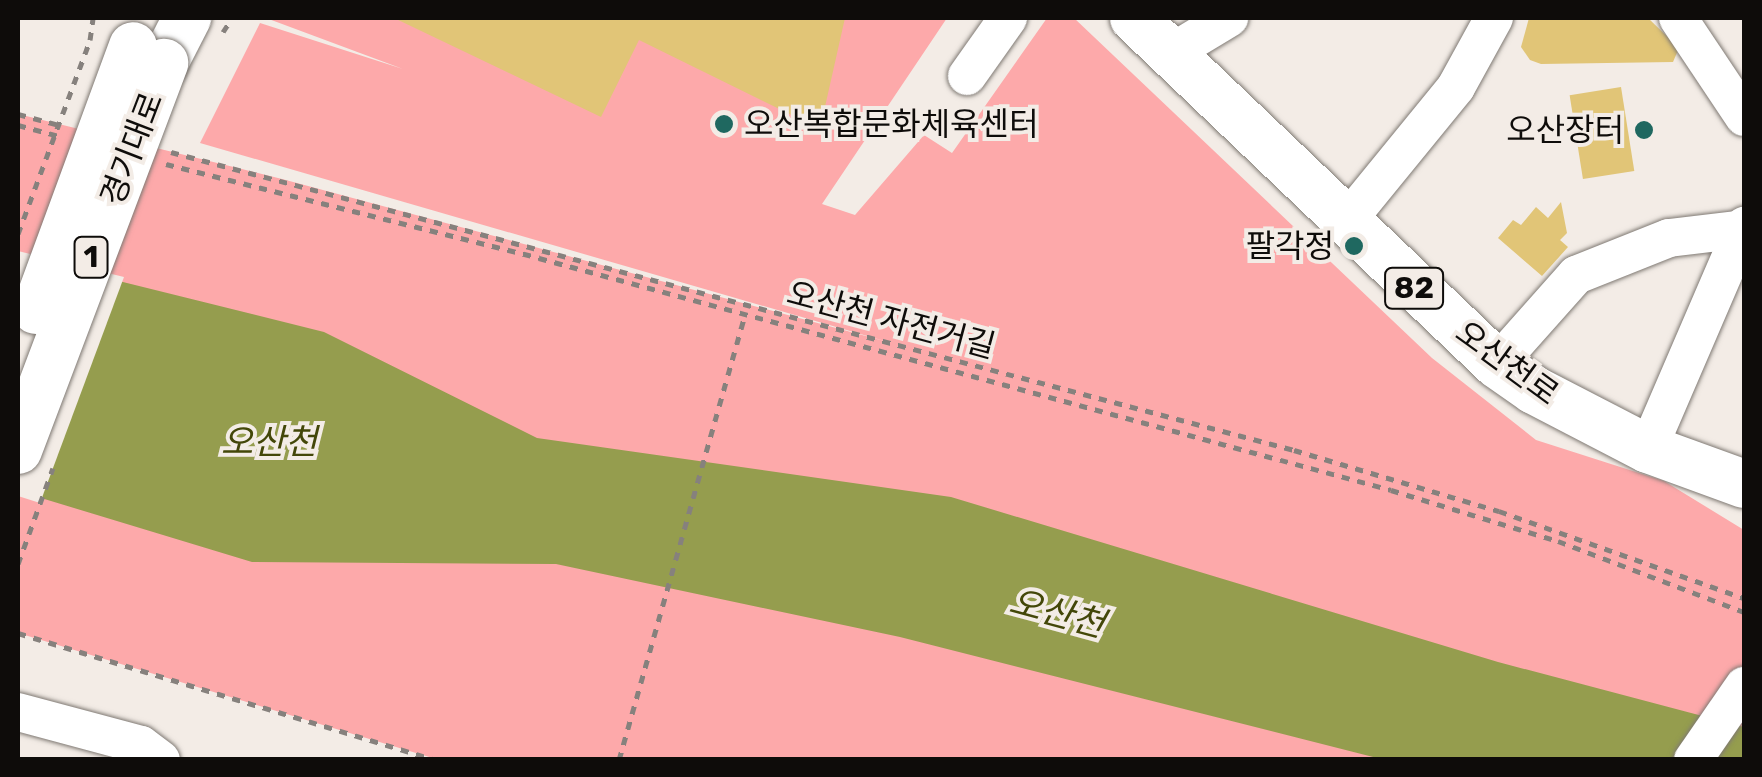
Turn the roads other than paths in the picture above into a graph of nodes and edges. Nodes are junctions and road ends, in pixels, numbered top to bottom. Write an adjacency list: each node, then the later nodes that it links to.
1 (186, 18): 7 (main road, 경기대로 / 1)
2 (1008, 18): 9 (street)
3 (1134, 18): 8 (main road, 오산천로 / 82)
4 (1229, 18): 8 (street)
5 (1494, 18): 11 (street)
6 (1678, 18): 10 (street)
7 (134, 42): 13 (main road, 경기대로 / 1, bridge); 16 (main road, 경기대로 / 1, bridge)
8 (1171, 53): 11 (main road, 오산천로 / 82)
9 (967, 76)
10 (1744, 118)
11 (1346, 222): 14 (main road, 오산천로 / 82)
12 (1744, 228): 14 (street); 15 (street)
13 (18, 357)
14 (1497, 364): 15 (main road, 오산천로 / 82)
15 (1648, 449): 17 (main road, 오산천로 / 82)
16 (18, 450)
17 (1744, 484)
18 (1744, 686): 23 (street)
19 (18, 712): 22 (street)
20 (18, 739): 21 (street)
21 (106, 760)
22 (161, 760)
23 (1693, 760)

